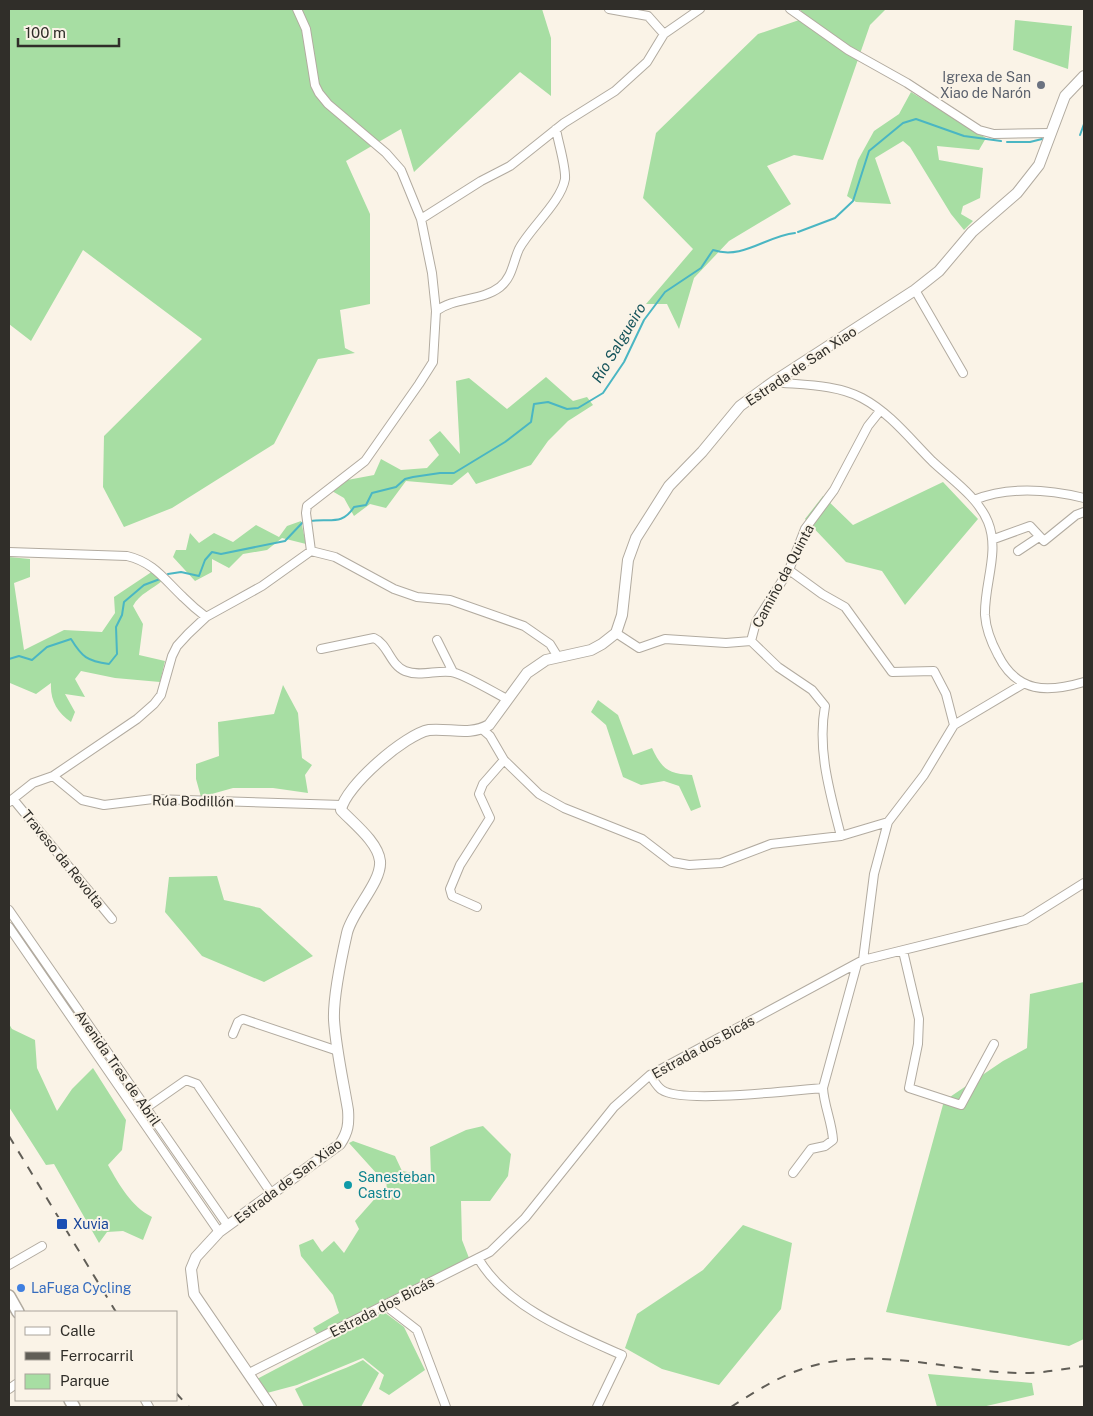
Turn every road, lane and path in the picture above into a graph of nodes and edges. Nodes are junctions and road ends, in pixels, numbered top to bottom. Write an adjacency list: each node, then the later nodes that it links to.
1 (297, 9): 9 (street)
2 (609, 9): 5 (street)
3 (700, 9): 5 (street)
4 (790, 9): 8 (street)
5 (664, 34): 7 (street)
6 (1084, 76): 8 (street, Estrada de San Xiao)
7 (556, 129): 9 (street); 11 (street)
8 (1052, 133): 10 (street, Estrada de San Xiao)
9 (421, 219): 11 (street)
10 (915, 290): 12 (street); 13 (street, Estrada de San Xiao)
11 (436, 311): 20 (street)
12 (963, 373)
13 (773, 382): 14 (street); 25 (street, Estrada de San Xiao)
14 (880, 411): 16 (street); 23 (street, Camiño da Quinta)
15 (1084, 498): 16 (street)
16 (974, 500): 19 (street)
17 (1084, 512): 18 (street)
18 (1039, 537): 19 (street); 21 (street)
19 (994, 539): 32 (street)
20 (311, 551): 24 (street); 29 (street)
21 (1018, 551)
22 (9, 552): 24 (street)
23 (789, 570): 27 (street, Camiño da Quinta); 34 (street)
24 (206, 617): 37 (street)
25 (616, 633): 27 (street); 29 (street)
26 (437, 640): 30 (street)
27 (751, 641): 41 (street)
28 (321, 649): 30 (street)
29 (558, 657): 33 (street)
30 (453, 672): 33 (street)
31 (1084, 682): 32 (street)
32 (1023, 684): 34 (street)
33 (507, 699): 35 (street)
34 (954, 725): 40 (street)
35 (482, 729): 36 (street); 39 (street)
36 (504, 760): 41 (street); 43 (street)
37 (53, 776): 38 (street); 39 (street, Rúa Bodillón)
38 (11, 801): 45 (street, Traveso da Revolta)
39 (342, 805): 51 (street, Estrada de San Xiao)
40 (888, 822): 41 (street); 48 (street)
41 (841, 836)
42 (1084, 884): 47 (street, Estrada dos Bicás)
43 (477, 908)
44 (9, 910): 54 (street, Avenida Tres de Abril)
45 (112, 919)
46 (9, 927): 55 (street, Avenida Tres de Abril)
47 (903, 951): 48 (street, Estrada dos Bicás); 50 (street)
48 (860, 962): 52 (street, Estrada dos Bicás); 53 (street)
49 (233, 1034): 51 (street)
50 (994, 1044)
51 (338, 1051): 57 (street, Estrada de San Xiao)
52 (650, 1075): 53 (street); 60 (street, Estrada dos Bicás)
53 (823, 1088): 56 (street)
54 (146, 1108): 55 (street); 57 (street); 58 (street, Avenida Tres de Abril)
55 (138, 1114): 58 (street, Avenida Tres de Abril)
56 (792, 1173)
57 (272, 1193): 58 (street, Estrada de San Xiao)
58 (224, 1230): 63 (street, Estrada de San Xiao)
59 (42, 1246): 61 (street)
60 (478, 1258): 62 (street, Estrada dos Bicás); 66 (street)
61 (9, 1266)
62 (386, 1306): 63 (street, Estrada dos Bicás); 65 (street)
63 (249, 1373): 64 (street, Estrada de San Xiao)
64 (271, 1407)
65 (446, 1407)
66 (597, 1407)

